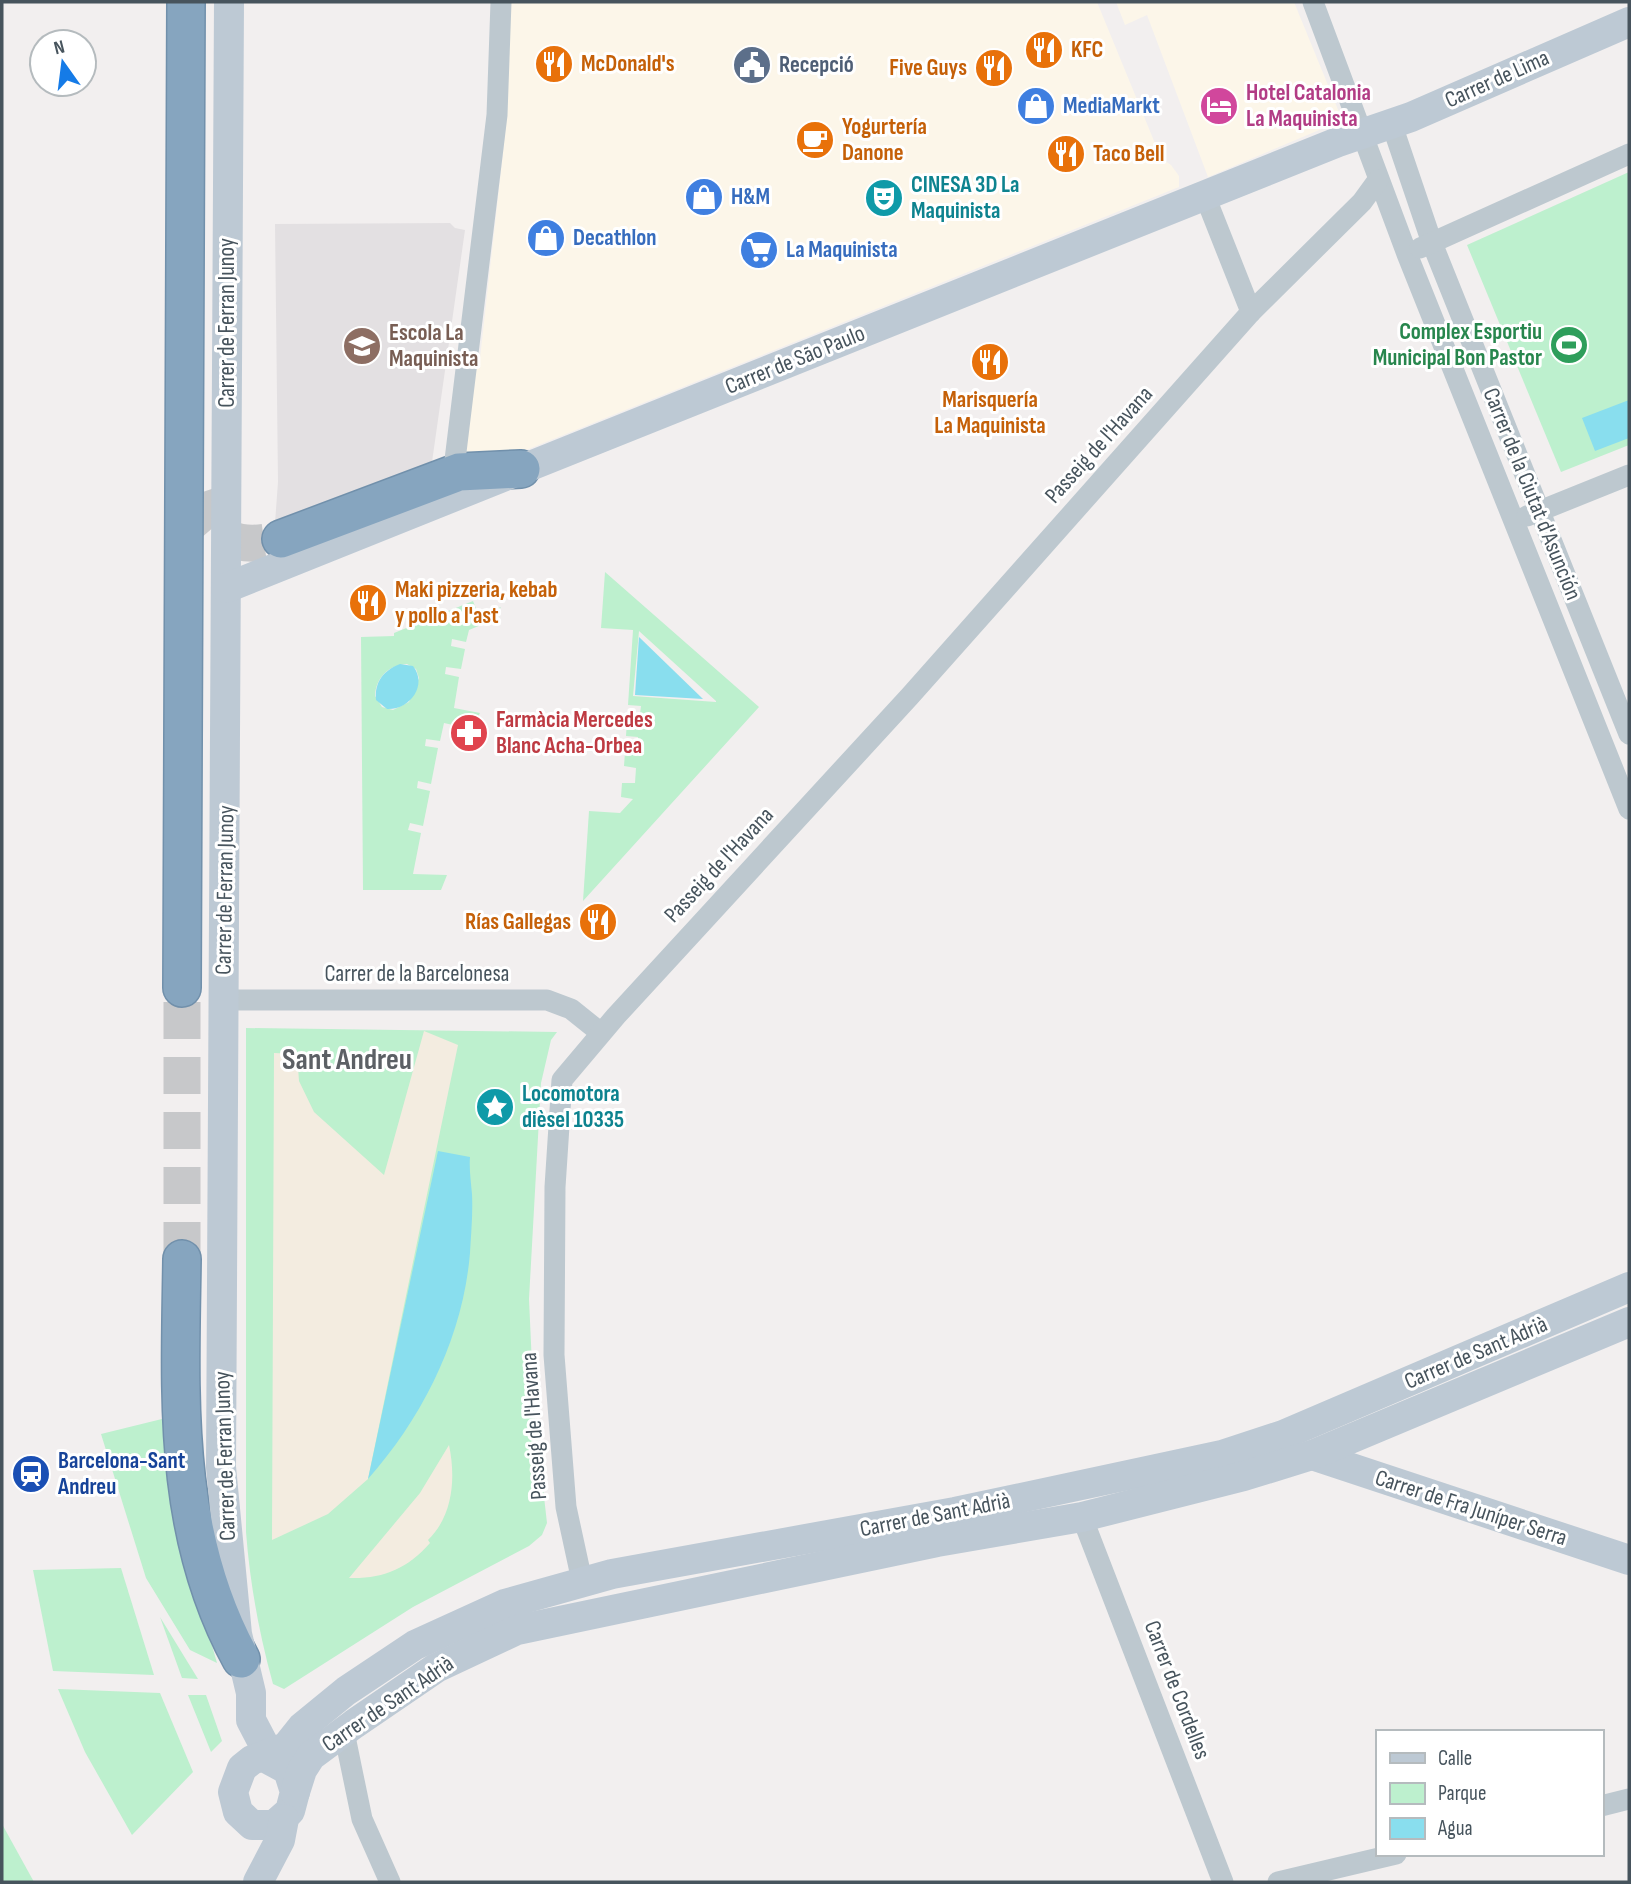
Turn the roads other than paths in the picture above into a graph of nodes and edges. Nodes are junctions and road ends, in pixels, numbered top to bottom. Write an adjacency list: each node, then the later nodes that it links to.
1 (186, 2): 23 (highway)
2 (229, 2): 20 (street, Carrer de Ferran Junoy)
3 (501, 2): 16 (street)
4 (1313, 2): 7 (street, Carrer de la Ciutat d'Asunción)
5 (1629, 22): 6 (street, Carrer de Lima)
6 (1392, 125): 7 (street, Carrer de Lima); 11 (street, Carrer de la Ciutat d'Asunción)
7 (1364, 133): 9 (street, Carrer de la Ciutat d'Asunción); 10 (street, Carrer de São Paulo)
8 (1629, 154): 11 (street)
9 (1378, 180): 12 (street, Carrer de la Ciutat d'Asunción); 13 (street, Passeig de l'Havana)
10 (1205, 196): 13 (street); 14 (street, Carrer de São Paulo)
11 (1432, 243): 12 (street); 17 (street, Carrer de la Ciutat d'Asunción)
12 (1406, 254): 18 (street, Carrer de la Ciutat d'Asunción)
13 (1251, 312): 25 (street, Passeig de l'Havana)
14 (521, 469): 16 (highway)
15 (1629, 475): 17 (street)
16 (462, 481): 19 (highway); 20 (street)
17 (1539, 512): 18 (street); 21 (street, Carrer de la Ciutat d'Asunción)
18 (1515, 523): 22 (street, Carrer de la Ciutat d'Asunción)
19 (281, 540)
20 (226, 588): 24 (street, Carrer de Ferran Junoy)
21 (1629, 734)
22 (1629, 810)
23 (182, 988)
24 (223, 1000): 25 (street, Carrer de la Barcelonesa); 34 (street, Carrer de Ferran Junoy)
25 (601, 1033): 32 (street, Passeig de l'Havana)
26 (182, 1259): 34 (highway)
27 (1629, 1287): 32 (street, Carrer de Sant Adrià)
28 (1629, 1322): 29 (street, Carrer de Sant Adrià)
29 (1312, 1455): 30 (street, Carrer de Sant Adrià); 31 (street, Carrer de Fra Juníper Serra)
30 (1082, 1517): 33 (street, Carrer de Sant Adrià); 45 (street, Carrer de Cordelles)
31 (1629, 1560)
32 (582, 1581): 33 (street); 35 (street, Carrer de Sant Adrià)
33 (590, 1612): 36 (street, Carrer de Sant Adrià)
34 (246, 1676): 35 (street); 37 (street, Carrer de Ferran Junoy)
35 (302, 1727): 37 (street, Carrer de Sant Adrià)
36 (344, 1732): 39 (street, Carrer de Sant Adrià); 44 (street)
37 (271, 1759): 39 (street); 41 (street)
38 (1629, 1799): 40 (street)
39 (290, 1805): 41 (street); 43 (street, Carrer de Sant Adrià)
40 (1603, 1806)
41 (252, 1825): 43 (street, Carrer de Sant Adrià)
42 (1388, 1856): 46 (street)
43 (262, 1874)
44 (390, 1882)
45 (1223, 1882)
46 (1278, 1882)

